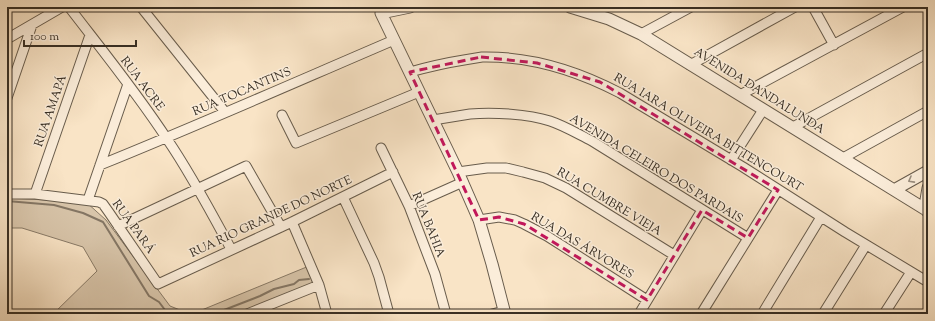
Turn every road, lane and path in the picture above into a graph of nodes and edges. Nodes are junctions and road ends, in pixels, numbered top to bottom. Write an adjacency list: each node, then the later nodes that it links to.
1 (62, 7): 11 (street)
2 (68, 7): 13 (street, RUA ACRE)
3 (141, 7): 26 (street)
4 (410, 7): 10 (street)
5 (691, 7): 12 (street)
6 (796, 7): 18 (street)
7 (813, 7): 16 (street)
8 (902, 7): 16 (street)
9 (575, 8): 12 (street, AVENIDA DANDALUNDA)
10 (379, 10): 15 (street)
11 (32, 25): 14 (street); 23 (street)
12 (642, 34): 18 (street, AVENIDA DANDALUNDA)
13 (90, 35): 20 (street, RUA ACRE); 44 (street, RUA AMAPÁ)
14 (7, 39)
15 (394, 40): 19 (street); 26 (street, RUA TOCANTINS)
16 (834, 45): 22 (street)
17 (928, 53): 29 (street)
18 (690, 64): 22 (street, AVENIDA DANDALUNDA)
19 (410, 72): 21 (street); 33 (street, RUA IARA OLIVEIRA BITTENCOURT)
20 (128, 84): 30 (street, RUA ACRE); 34 (street)
21 (419, 92): 27 (street); 28 (street)
22 (740, 95): 24 (street, AVENIDA DANDALUNDA)
23 (7, 98)
24 (763, 110): 29 (street, AVENIDA DANDALUNDA); 33 (street)
25 (928, 111): 32 (street)
26 (225, 112): 30 (street, RUA TOCANTINS)
27 (282, 115)
28 (433, 120): 37 (street); 48 (street, AVENIDA CELEIRO DOS PARDAIS)
29 (793, 127): 32 (street, AVENIDA DANDALUNDA)
30 (167, 138): 34 (street, RUA TOCANTINS); 39 (street, RUA ACRE)
31 (381, 148): 36 (street, RUA BAHIA)
32 (843, 158): 42 (street, AVENIDA DANDALUNDA)
33 (731, 160): 41 (street, RUA IARA OLIVEIRA BITTENCOURT)
34 (100, 165): 46 (street)
35 (928, 171): 42 (street, one-way to 42)
36 (393, 172): 45 (street, RUA RIO GRANDE DO NORTE); 47 (street, RUA BAHIA)
37 (458, 172): 38 (street); 58 (street, RUA CUMBRE VIEJA)
38 (463, 182): 47 (street); 51 (street)
39 (198, 188): 53 (street); 54 (street); 57 (street, RUA ACRE)
40 (928, 188): 49 (street)
41 (778, 190): 50 (street, RUA IARA OLIVEIRA BITTENCOURT); 55 (street)
42 (894, 190): 49 (street, AVENIDA DANDALUNDA)
43 (7, 194): 44 (street, RUA PARÁ)
44 (35, 194): 46 (street, RUA PARÁ)
45 (343, 197): 52 (street, RUA RIO GRANDE DO NORTE); 67 (street)
46 (88, 200): 53 (street, RUA PARÁ)
47 (409, 206): 68 (street, RUA BAHIA)
48 (702, 210): 55 (street, AVENIDA CELEIRO DOS PARDAIS); 58 (street)
49 (928, 211)
50 (821, 217): 56 (street, RUA IARA OLIVEIRA BITTENCOURT); 72 (street)
51 (479, 220): 63 (street, RUA DAS ÁRVORES); 64 (street)
52 (292, 222): 54 (street, RUA RIO GRANDE DO NORTE); 62 (street)
53 (118, 226): 61 (street, RUA PARÁ)
54 (281, 227): 57 (street, RUA RIO GRANDE DO NORTE)
55 (748, 238): 71 (street)
56 (866, 245): 59 (street, RUA IARA OLIVEIRA BITTENCOURT); 73 (street)
57 (231, 249): 61 (street, RUA RIO GRANDE DO NORTE)
58 (674, 255): 63 (street)
59 (911, 272): 60 (street, RUA IARA OLIVEIRA BITTENCOURT); 74 (street)
60 (928, 282)
61 (158, 284)
62 (319, 285): 65 (street); 66 (street)
63 (647, 300): 70 (street)
64 (505, 313): 69 (street)
65 (247, 314)
66 (327, 314)
67 (389, 314)
68 (446, 314)
69 (492, 314)
70 (639, 314)
71 (701, 314)
72 (762, 314)
73 (823, 314)
74 (884, 314)

